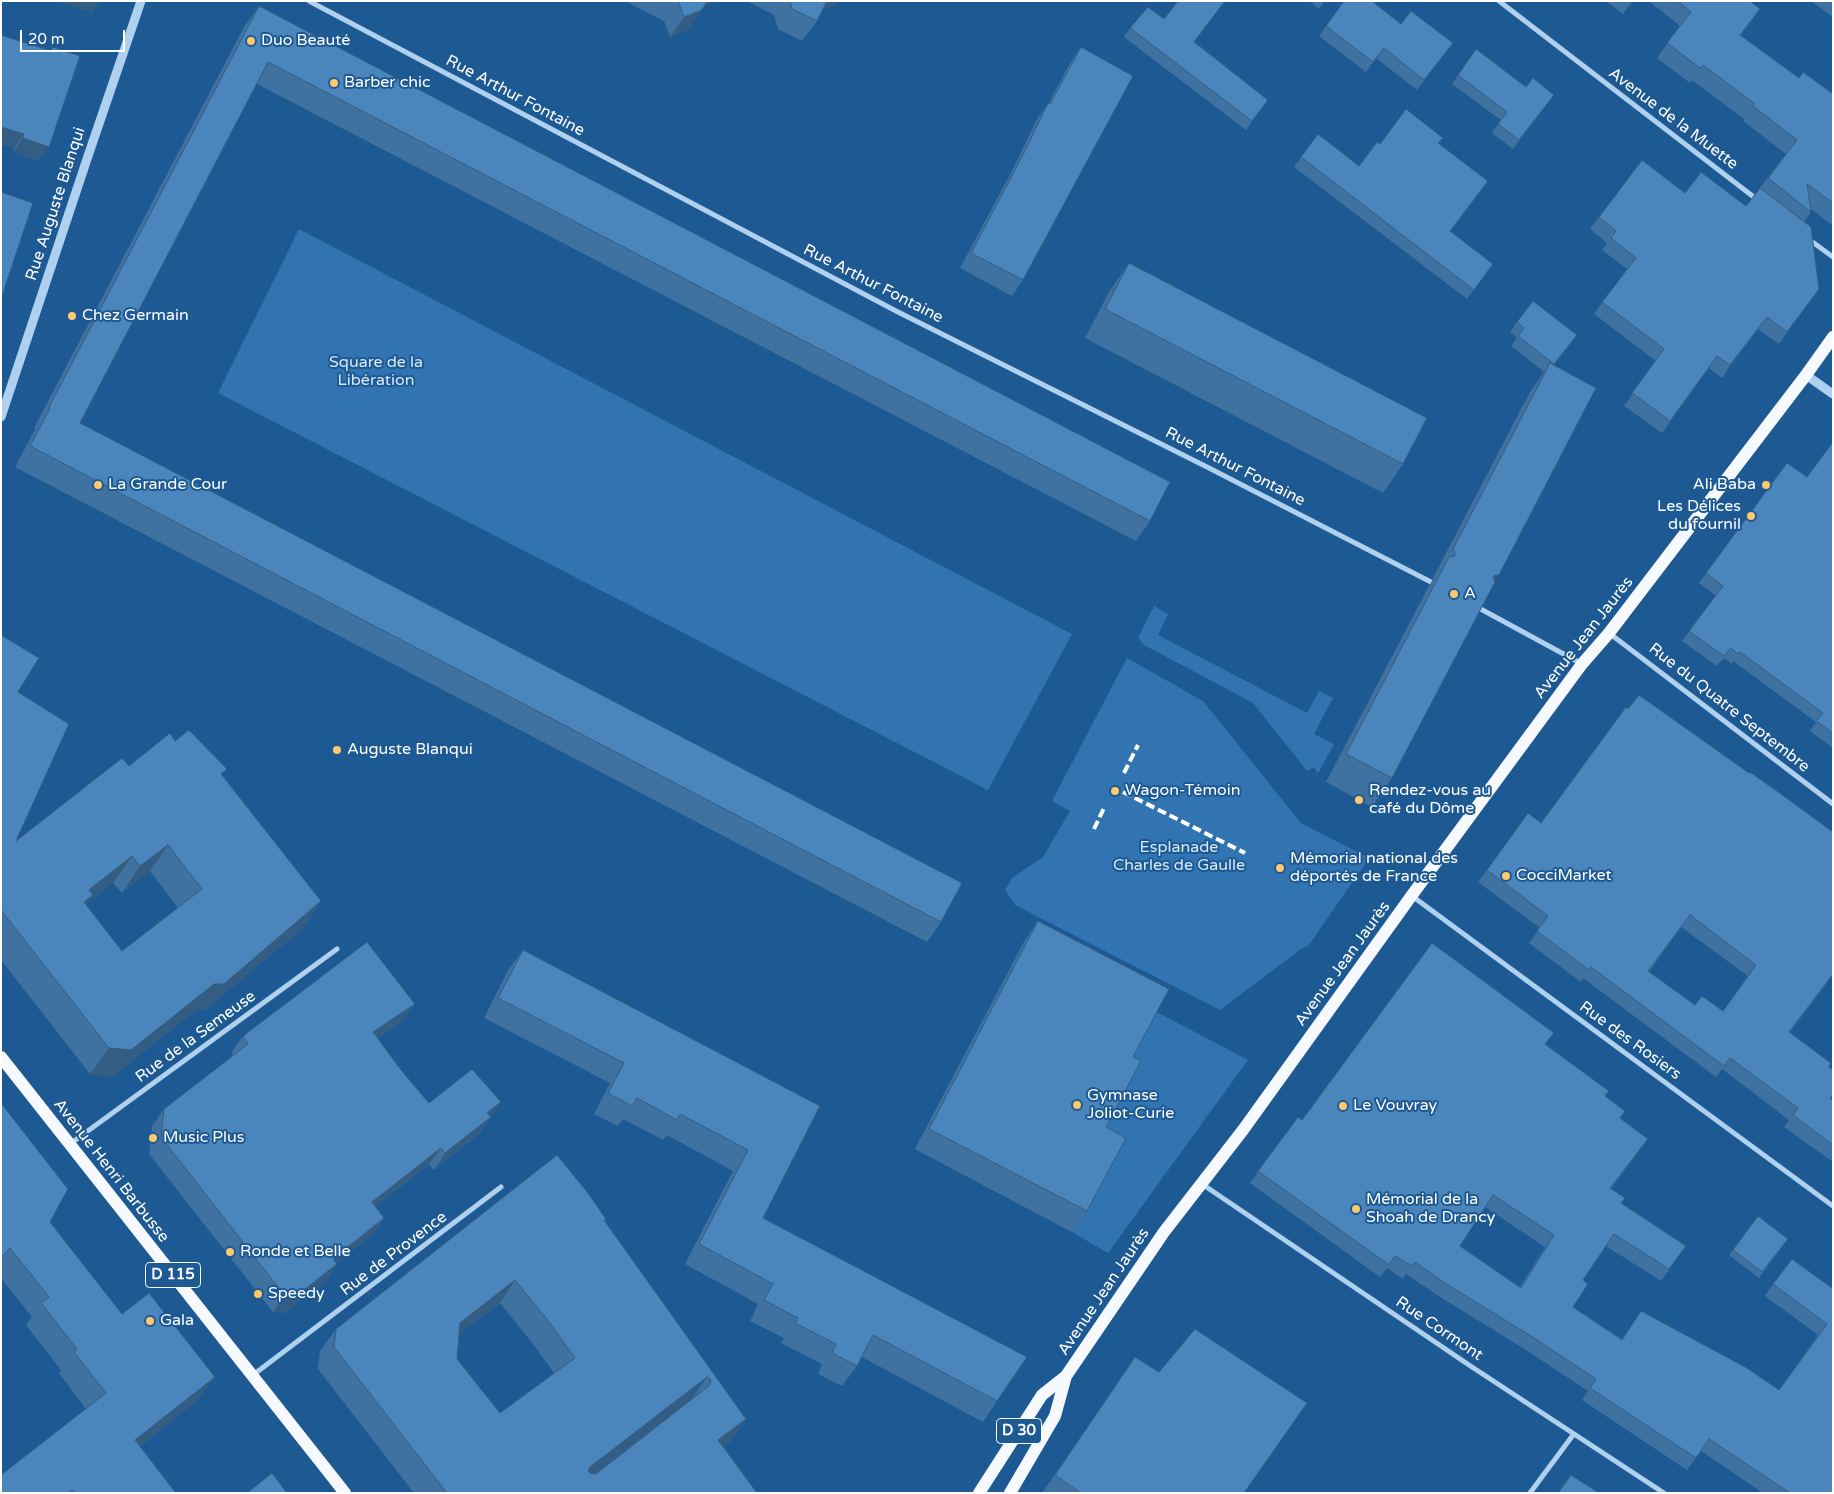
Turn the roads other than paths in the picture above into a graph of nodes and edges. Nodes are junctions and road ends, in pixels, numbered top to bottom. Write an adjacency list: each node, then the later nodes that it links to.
1 (141, 1): 10 (street, Rue Auguste Blanqui)
2 (309, 1): 11 (street, Rue Arthur Fontaine)
3 (1499, 1): 4 (street, Avenue de la Muette)
4 (1763, 204)
5 (1802, 233): 6 (street)
6 (1833, 257)
7 (1833, 337): 8 (main road, Avenue Jean Jaurès / D 30)
8 (1806, 375): 9 (street); 13 (main road, Avenue Jean Jaurès / D 30)
9 (1833, 394)
10 (1, 417)
11 (1431, 582)
12 (1477, 607): 14 (street)
13 (1609, 633): 14 (main road, Avenue Jean Jaurès / D 30); 15 (street, Rue du Quatre Septembre)
14 (1582, 664): 16 (main road, Avenue Jean Jaurès / D 30)
15 (1833, 804)
16 (1412, 896): 20 (main road, Avenue Jean Jaurès / D 30); 22 (street, Rue des Rosiers)
17 (337, 949): 19 (street, Rue de la Semeuse)
18 (1, 1057): 19 (main road, Avenue Henri Barbusse / D 115)
19 (69, 1144): 23 (main road, Avenue Henri Barbusse / D 115)
20 (1202, 1184): 24 (main road, Avenue Jean Jaurès / D 30); 25 (street, Rue Cormont)
21 (502, 1187): 23 (street, Rue de Provence)
22 (1833, 1206)
23 (253, 1375): 26 (main road, Avenue Henri Barbusse / D 115)
24 (1066, 1376): 27 (main road, Avenue Jean Jaurès / D 30); 28 (main road, Avenue Jean Jaurès)
25 (1573, 1435): 29 (street); 30 (street, Rue Cormont)
26 (345, 1493)
27 (979, 1493)
28 (1010, 1493)
29 (1530, 1493)
30 (1664, 1493)

